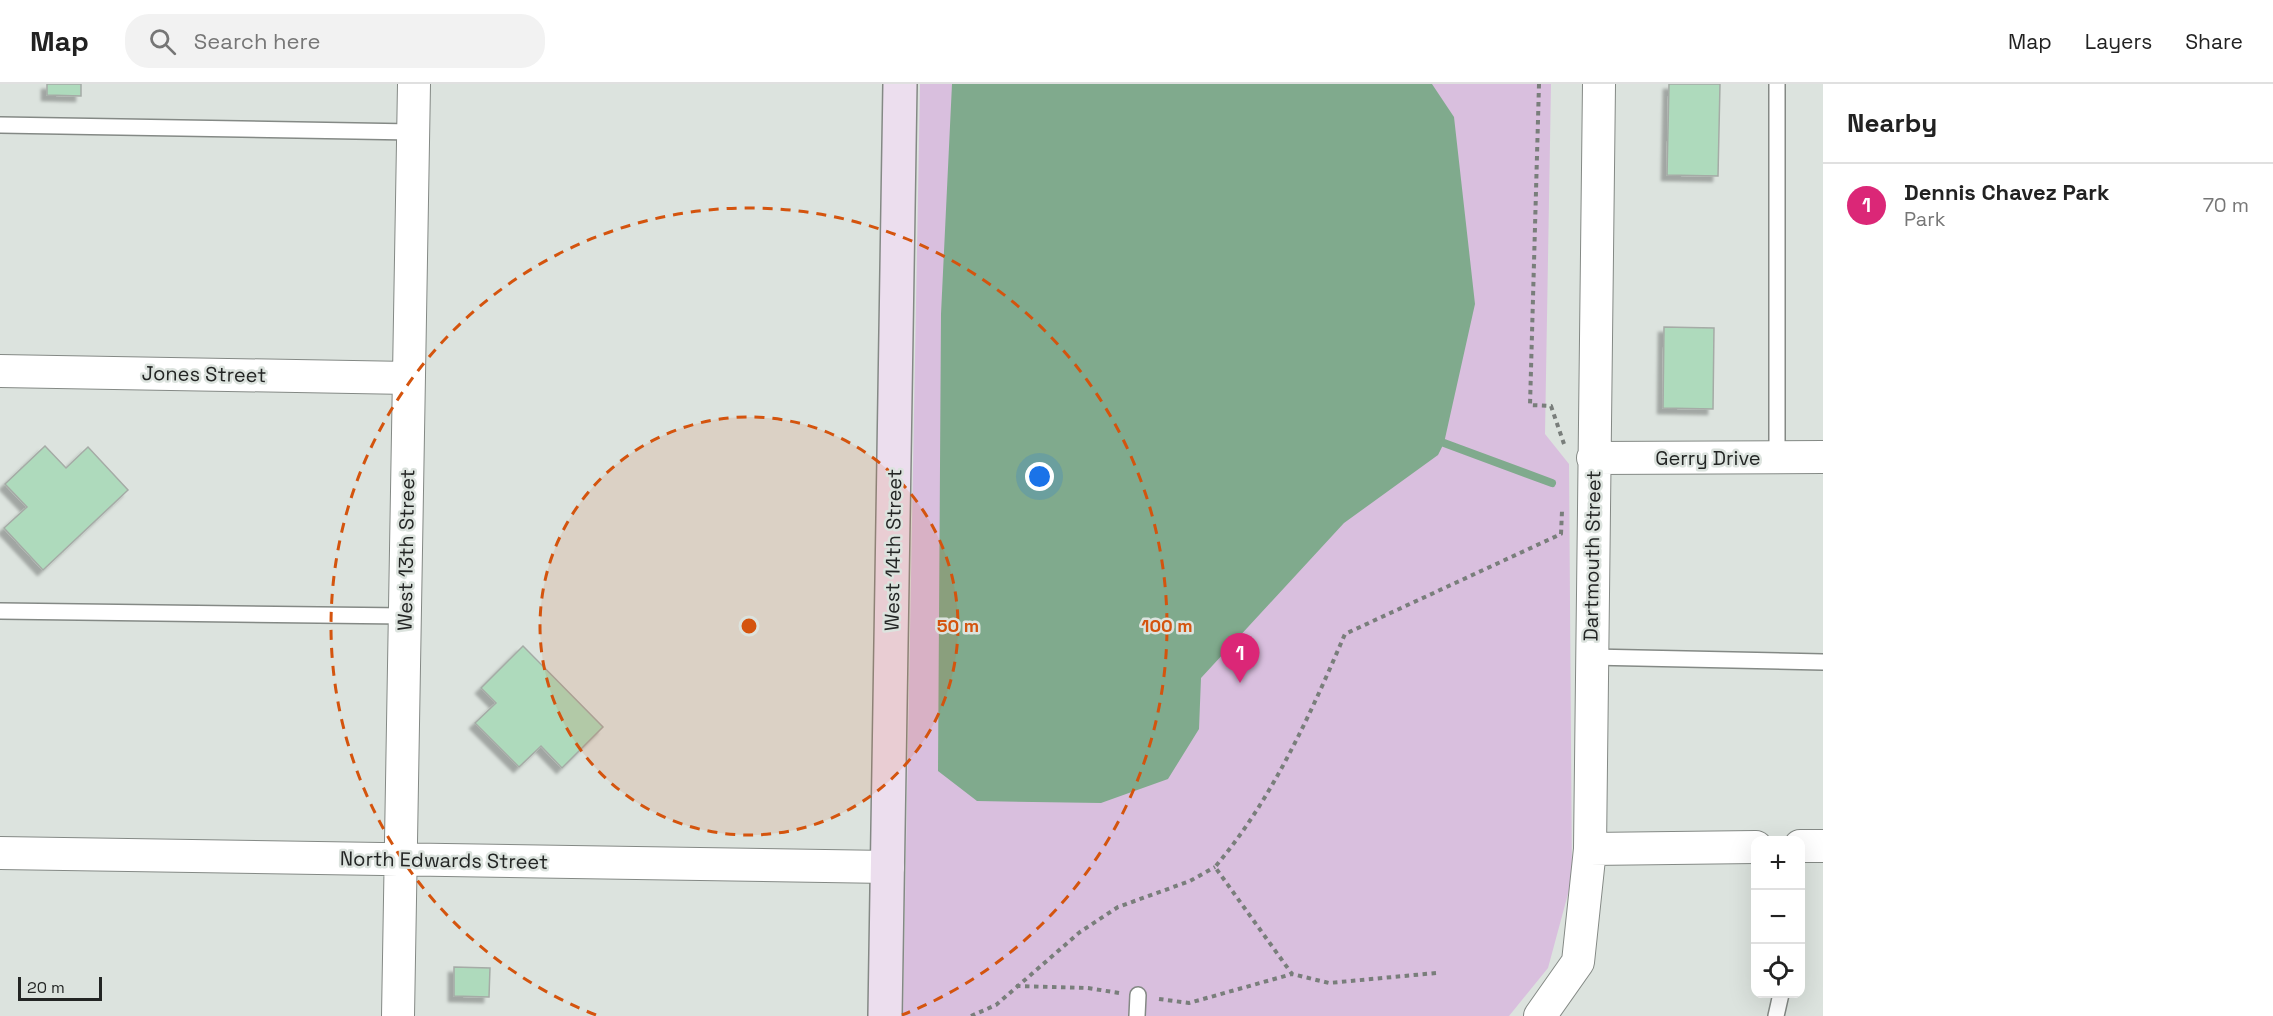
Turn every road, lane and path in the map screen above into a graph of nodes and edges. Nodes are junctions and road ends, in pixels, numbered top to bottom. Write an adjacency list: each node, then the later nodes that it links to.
1 (414, 84): 7 (street, West 13th Street)
2 (900, 84): 23 (street, West 14th Street)
3 (1539, 84): 10 (path)
4 (1599, 84): 13 (street, Dartmouth Street)
5 (1777, 84): 11 (lane)
6 (0, 125): 7 (lane)
7 (413, 132): 9 (street, West 13th Street)
8 (0, 371): 9 (street, Jones Street)
9 (409, 378): 16 (street, West 13th Street)
10 (1564, 447)
11 (1777, 457): 12 (street, Gerry Drive); 13 (street, Gerry Drive)
12 (1823, 457)
13 (1593, 458): 17 (street, Dartmouth Street)
14 (1562, 501): 24 (path)
15 (0, 611): 16 (lane)
16 (405, 616): 22 (street, West 13th Street)
17 (1591, 657): 18 (lane); 20 (street, Dartmouth Street)
18 (1823, 662)
19 (1751, 847): 20 (street)
20 (1590, 849): 32 (street, Dartmouth Street)
21 (0, 853): 22 (street, North Edwards Street)
22 (401, 859): 23 (street, North Edwards Street); 28 (street, West 13th Street)
23 (888, 867): 29 (street, West 14th Street)
24 (1215, 867): 25 (path); 30 (path)
25 (1436, 973)
26 (1138, 996): 31 (lane)
27 (1781, 998): 33 (lane)
28 (398, 1016)
29 (885, 1016)
30 (971, 1016)
31 (1137, 1016)
32 (1540, 1016)
33 (1776, 1016)

